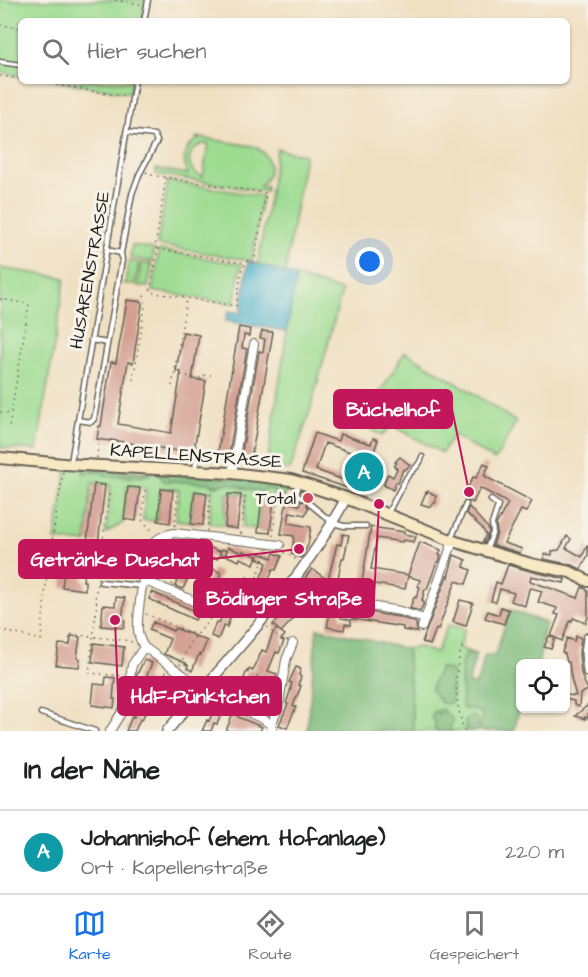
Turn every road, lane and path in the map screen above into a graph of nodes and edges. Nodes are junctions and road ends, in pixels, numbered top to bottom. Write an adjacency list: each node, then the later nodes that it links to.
1 (115, 0): 2 (path)
2 (147, 2): 3 (lane)
3 (144, 18)
4 (0, 25): 5 (path)
5 (18, 28)
6 (0, 62): 7 (lane)
7 (18, 65)
8 (0, 76): 9 (path)
9 (18, 79)
10 (52, 84): 12 (path)
11 (134, 84): 12 (lane, HUSARENSTRASSE)
12 (132, 97): 13 (lane, HUSARENSTRASSE)
13 (126, 132): 14 (lane); 17 (lane, HUSARENSTRASSE)
14 (142, 170): 15 (path); 18 (lane)
15 (166, 177): 16 (path); 19 (path)
16 (158, 249): 19 (path); 23 (path)
17 (107, 250): 18 (lane); 25 (lane, HUSARENSTRASSE)
18 (121, 253): 26 (lane)
19 (242, 267): 23 (path)
20 (144, 295): 30 (path)
21 (0, 299): 33 (path)
22 (186, 302): 28 (path)
23 (222, 304): 24 (path)
24 (222, 308)
25 (92, 340): 26 (lane); 34 (lane, HUSARENSTRASSE)
26 (108, 343): 34 (lane)
27 (254, 344): 43 (street)
28 (174, 374): 29 (path); 31 (path)
29 (210, 375)
30 (133, 380)
31 (172, 386)
32 (0, 412): 33 (path)
33 (11, 414): 35 (path)
34 (78, 420): 41 (lane, HUSARENSTRASSE)
35 (9, 426)
36 (98, 444): 40 (path)
37 (198, 450): 42 (lane)
38 (422, 457): 56 (lane)
39 (0, 458): 41 (main road, KAPELLENSTRASSE)
40 (97, 458)
41 (67, 464): 42 (main road, KAPELLENSTRASSE); 82 (path)
42 (194, 471): 43 (main road, KAPELLENSTRASSE)
43 (232, 473): 44 (main road, KAPELLENSTRASSE)
44 (297, 482): 50 (lane); 51 (main road, KAPELLENSTRASSE)
45 (145, 490): 61 (path)
46 (178, 491): 59 (path)
47 (211, 493): 60 (path)
48 (109, 494): 66 (path)
49 (245, 497): 63 (path)
50 (301, 498)
51 (346, 498): 56 (main road, KAPELLENSTRASSE); 57 (street)
52 (277, 499): 64 (path)
53 (491, 500): 65 (lane)
54 (310, 504): 57 (lane)
55 (466, 504): 62 (lane)
56 (387, 514): 62 (main road, KAPELLENSTRASSE)
57 (333, 523): 58 (lane); 68 (street)
58 (366, 526)
59 (174, 532): 60 (street); 61 (street)
60 (206, 536): 63 (street)
61 (158, 538): 67 (street)
62 (452, 540): 65 (main road, KAPELLENSTRASSE); 78 (street)
63 (240, 541): 64 (street)
64 (274, 544): 68 (path); 83 (path)
65 (486, 551): 73 (main road, KAPELLENSTRASSE)
66 (101, 557): 67 (path); 69 (path); 84 (path)
67 (145, 562): 74 (street)
68 (306, 565): 81 (street)
69 (74, 568)
70 (178, 569): 76 (path)
71 (206, 571): 77 (path)
72 (110, 573): 74 (lane)
73 (588, 580)
74 (143, 581): 75 (lane); 76 (street); 79 (street)
75 (101, 582)
76 (170, 591): 77 (street)
77 (194, 602): 80 (street)
78 (351, 603)
79 (139, 611): 83 (path); 89 (street)
80 (209, 612)
81 (261, 623): 86 (path); 96 (street)
82 (0, 630)
83 (196, 635): 92 (path)
84 (93, 637): 88 (path); 89 (path); 90 (path)
85 (588, 638): 93 (street)
86 (293, 643): 100 (street)
87 (467, 644): 104 (path)
88 (69, 645)
89 (140, 646): 92 (street); 95 (street)
90 (91, 653): 91 (path); 95 (path)
91 (96, 653)
92 (174, 668): 96 (street); 97 (path)
93 (588, 672)
94 (258, 674): 98 (path)
95 (130, 677): 102 (street)
96 (203, 688): 98 (street); 103 (street)
97 (152, 692)
98 (244, 711): 100 (street)
99 (42, 713): 101 (lane)
100 (272, 728)
101 (96, 731)
102 (110, 731)
103 (167, 731)
104 (464, 731)

